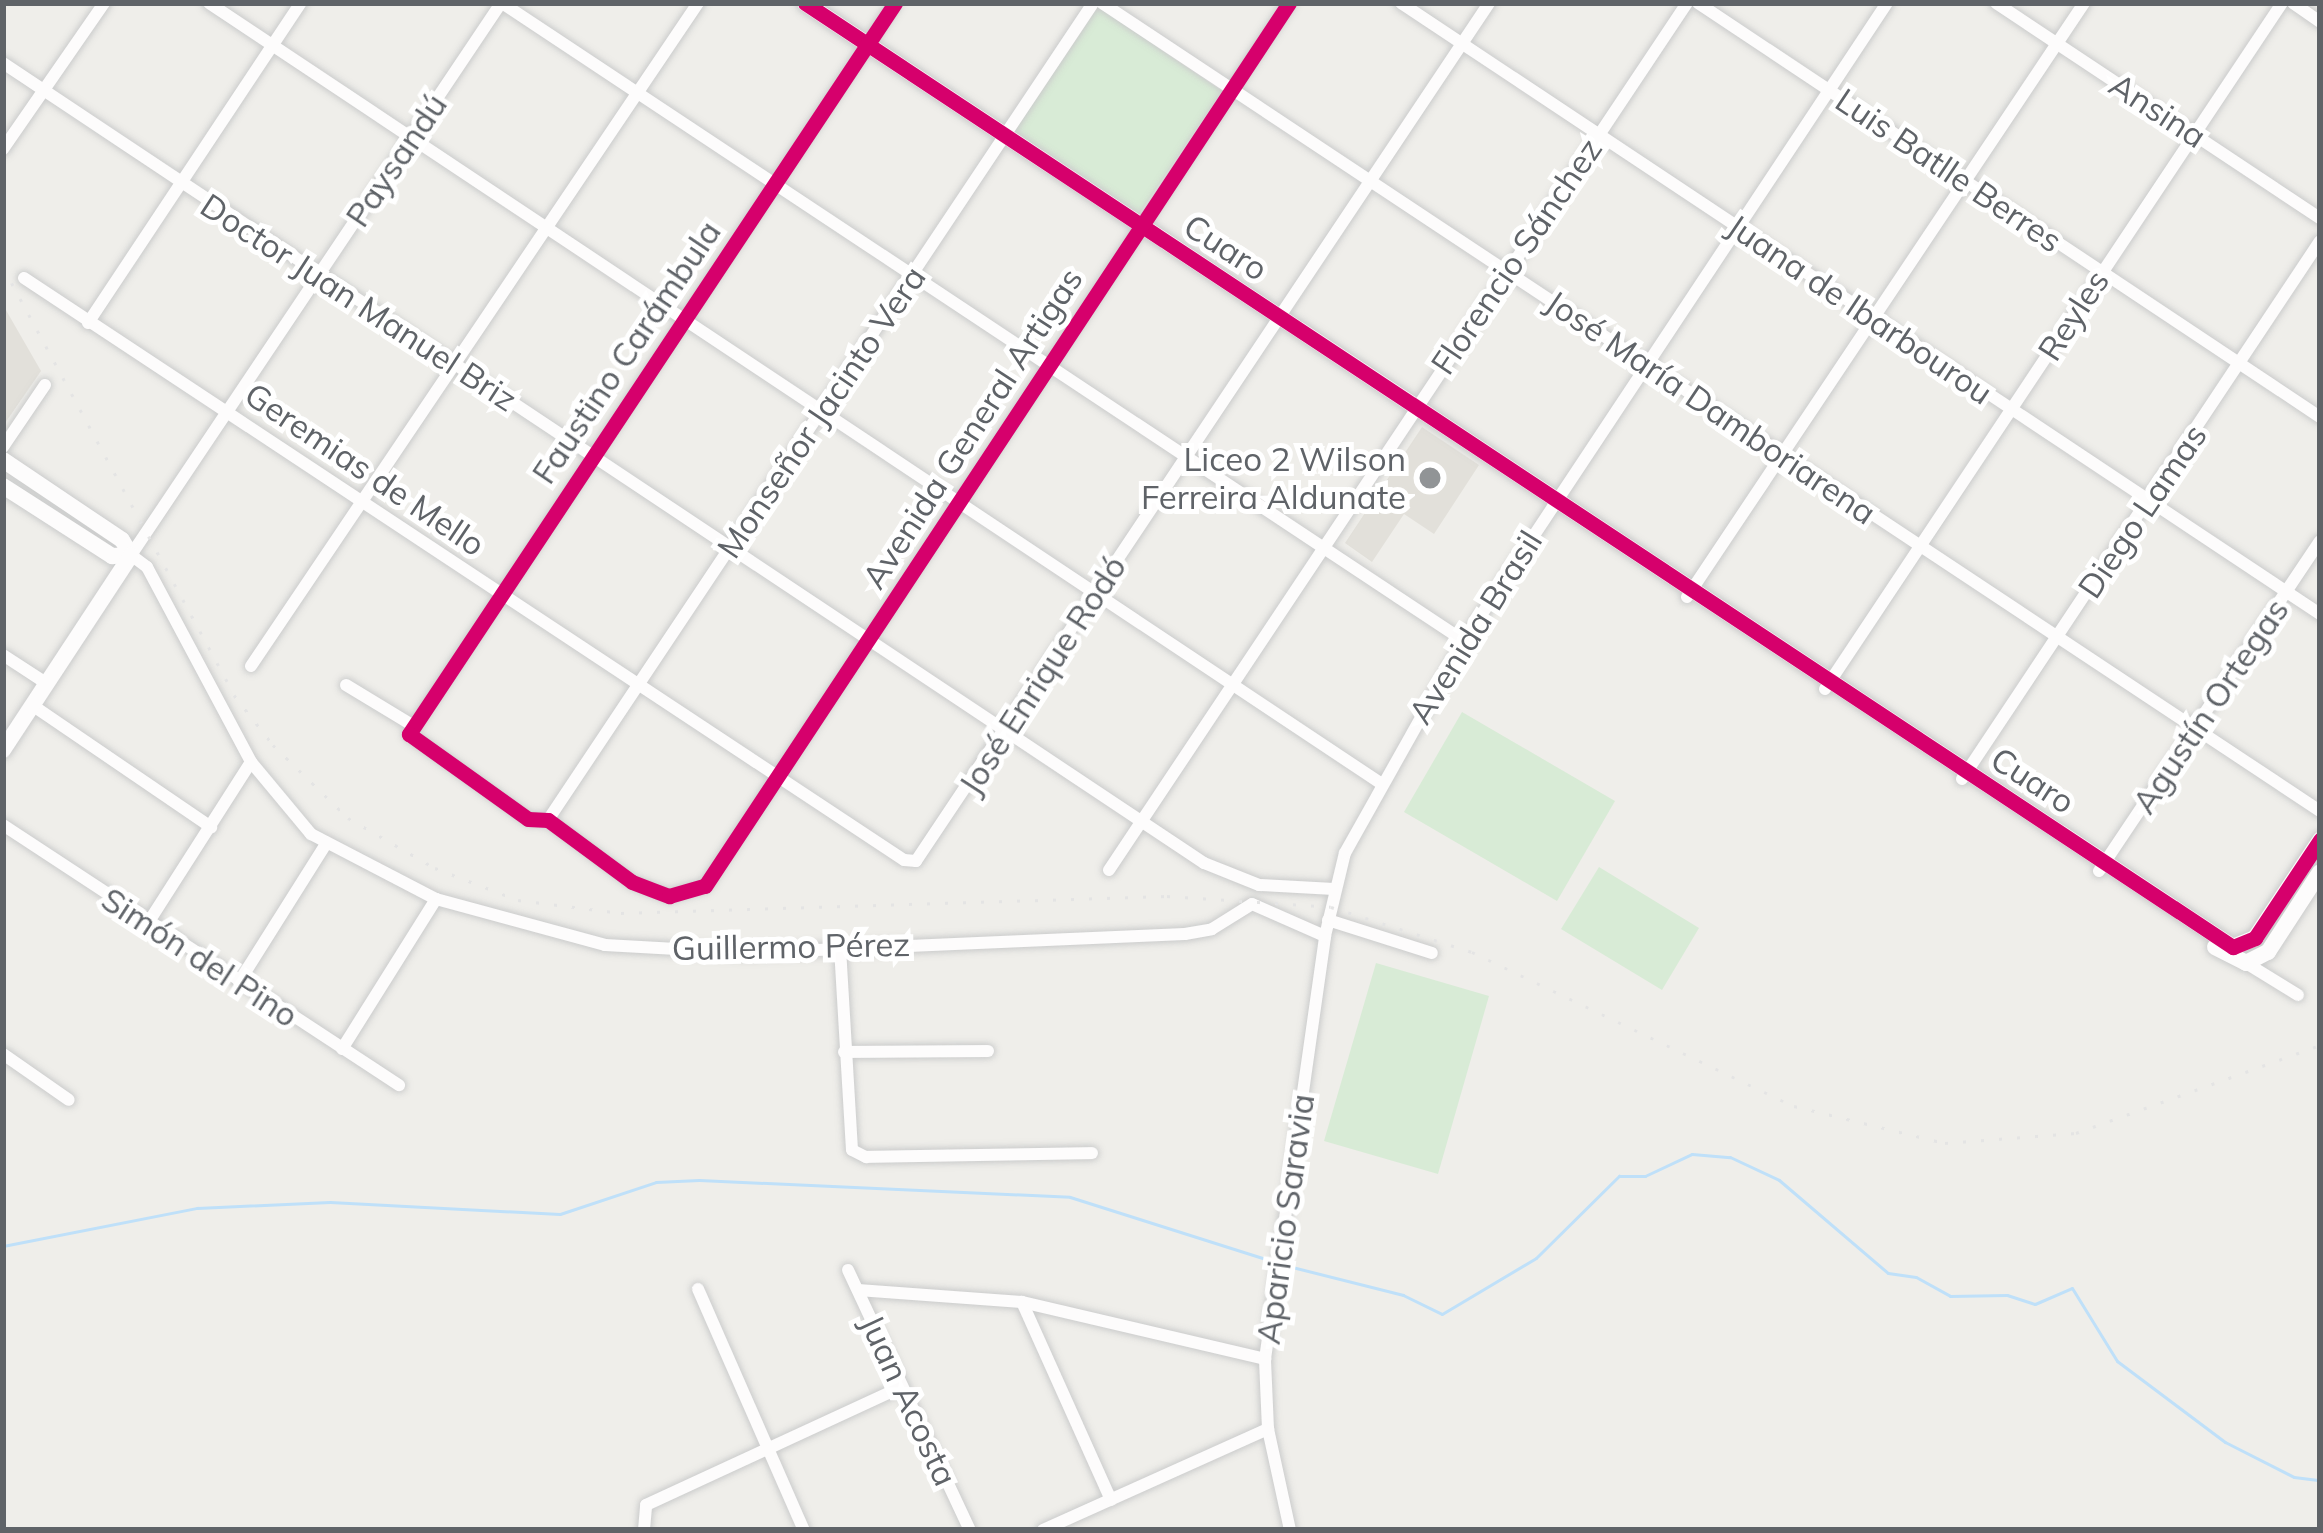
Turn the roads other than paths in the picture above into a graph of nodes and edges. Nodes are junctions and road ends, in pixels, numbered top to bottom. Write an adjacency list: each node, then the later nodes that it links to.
1 (104, 3): 25 (street)
2 (209, 3): 23 (street)
3 (302, 3): 23 (street)
4 (502, 3): 28 (street); 31 (street, Paysandú)
5 (698, 3): 28 (street)
6 (806, 3): 20 (street, Cuaro)
7 (895, 3): 20 (street, Faustino Carámbula)
8 (1097, 3): 26 (street, José María Damboriarena); 32 (street, Monseñor Jacinto Vera)
9 (1289, 3): 26 (street, Avenida General Artigas)
10 (1401, 3): 21 (street, Juana de Ibarbourou)
11 (1489, 3): 21 (street, José Enrique Rodó)
12 (1687, 3): 29 (street, Florencio Sánchez)
13 (1698, 3): 27 (street, Luis Batlle Berres)
14 (1887, 3): 27 (street, Avenida Brasil)
15 (1996, 3): 22 (street, Ansina)
16 (2084, 3): 22 (street)
17 (2282, 3): 30 (street, Reyles)
18 (2293, 3): 19 (street)
19 (2320, 22)
20 (867, 44): 32 (street, Cuaro); 36 (street, Faustino Carámbula)
21 (1462, 44): 29 (street, Juana de Ibarbourou); 35 (street, José Enrique Rodó)
22 (2057, 44): 30 (street, Ansina); 34 (street)
23 (273, 46): 31 (street); 37 (street)
24 (3, 62): 25 (street, Doctor Juan Manuel Briz)
25 (43, 89): 33 (street); 37 (street, Doctor Juan Manuel Briz)
26 (1233, 89): 35 (street, José María Damboriarena); 39 (street, Avenida General Artigas)
27 (1828, 89): 34 (street, Luis Batlle Berres); 40 (street, Avenida Brasil)
28 (640, 94): 36 (street); 41 (street)
29 (1598, 134): 40 (street, Juana de Ibarbourou); 43 (street, Florencio Sánchez)
30 (2194, 134): 38 (street, Ansina); 44 (street, Reyles)
31 (411, 137): 41 (street); 46 (street, Paysandú)
32 (1006, 137): 39 (street, Cuaro); 45 (street, Monseñor Jacinto Vera)
33 (3, 149)
34 (1966, 179): 44 (street, Luis Batlle Berres); 50 (street)
35 (1370, 181): 43 (street, José María Damboriarena); 48 (street, José Enrique Rodó)
36 (776, 183): 45 (street); 49 (street, Faustino Carámbula)
37 (179, 185): 46 (street, Doctor Juan Manuel Briz); 51 (street)
38 (2320, 218)
39 (1141, 226): 48 (street, Cuaro); 53 (street, Avenida General Artigas)
40 (1737, 226): 50 (street, Juana de Ibarbourou); 52 (street, Avenida Brasil)
41 (548, 228): 49 (street); 55 (street)
42 (2320, 241): 54 (street, Diego Lamas)
43 (1506, 271): 52 (street, José María Damboriarena); 57 (street, Florencio Sánchez)
44 (2101, 272): 54 (street, Luis Batlle Berres); 59 (street, Reyles)
45 (914, 273): 53 (street); 58 (street, Monseñor Jacinto Vera)
46 (320, 275): 55 (street, Doctor Juan Manuel Briz); 60 (street, Paysandú)
47 (24, 278): 51 (street, Geremias de Mello)
48 (1280, 318): 57 (street, Cuaro); 65 (street, José Enrique Rodó)
49 (684, 319): 58 (street); 64 (street, Faustino Carámbula)
50 (1874, 320): 59 (street, Juana de Ibarbourou); 63 (street)
51 (88, 323): 60 (street, Geremias de Mello)
52 (1645, 363): 63 (street, José María Damboriarena); 68 (street, Avenida Brasil)
53 (1051, 364): 65 (street); 69 (street, Avenida General Artigas)
54 (2239, 364): 61 (street, Luis Batlle Berres); 70 (street, Diego Lamas)
55 (456, 366): 64 (street, Doctor Juan Manuel Briz); 71 (street)
56 (45, 385): 62 (street)
57 (1414, 407): 68 (street, Cuaro); 74 (street, Florencio Sánchez)
58 (821, 410): 69 (street); 75 (street, Monseñor Jacinto Vera)
59 (2011, 411): 70 (street, Juana de Ibarbourou); 73 (street, Reyles)
60 (226, 412): 71 (street, Geremias de Mello); 76 (street, Paysandú)
61 (2320, 417)
62 (3, 447)
63 (1783, 454): 73 (street, José María Damboriarena); 79 (street)
64 (592, 455): 75 (street, Doctor Juan Manuel Briz); 80 (street, Faustino Carámbula)
65 (1187, 455): 74 (street); 77 (street, José Enrique Rodó)
66 (3, 460): 76 (street)
67 (3, 486): 76 (street)
68 (1554, 501): 79 (street, Cuaro); 84 (street, Avenida Brasil)
69 (960, 502): 77 (street); 83 (street, Avenida General Artigas)
70 (2148, 502): 78 (street, Juana de Ibarbourou); 82 (street, Diego Lamas)
71 (365, 503): 80 (street, Geremias de Mello); 86 (street)
72 (2320, 541): 78 (street, Agustín Ortegas)
73 (1919, 546): 82 (street, José María Damboriarena); 91 (street, Reyles)
74 (1325, 547): 84 (street); 90 (street, Florencio Sánchez)
75 (731, 548): 83 (street, Doctor Juan Manuel Briz); 89 (street, Monseñor Jacinto Vera)
76 (130, 555): 87 (street); 97 (street, Guillermo Pérez)
77 (1097, 592): 90 (street); 94 (street, José Enrique Rodó)
78 (2286, 592): 81 (street, Juana de Ibarbourou); 93 (street, Agustín Ortegas)
79 (1690, 593): 91 (street, Cuaro)
80 (502, 596): 89 (street, Geremias de Mello); 95 (street, Faustino Carámbula)
81 (2320, 614)
82 (2058, 637): 93 (street, José María Damboriarena); 98 (street, Diego Lamas)
83 (868, 639): 94 (street, Doctor Juan Manuel Briz); 99 (street, Avenida General Artigas)
84 (1464, 640): 100 (street, Avenida Brasil)
85 (3, 655): 87 (street)
86 (251, 666)
87 (46, 683): 92 (street)
88 (346, 685): 95 (street)
89 (637, 685): 99 (street, Geremias de Mello); 102 (street, Monseñor Jacinto Vera)
90 (1233, 685): 100 (street); 103 (street, Florencio Sánchez)
91 (1827, 685): 98 (street, Cuaro)
92 (32, 705): 96 (street); 105 (street)
93 (2194, 728): 101 (street, José María Damboriarena); 109 (street, Agustín Ortegas)
94 (1005, 729): 103 (street, Doctor Juan Manuel Briz); 108 (street, José Enrique Rodó)
95 (411, 730): 102 (street)
96 (3, 750)
97 (251, 763): 105 (street); 107 (street, Guillermo Pérez)
98 (1964, 776): 109 (street, Cuaro)
99 (776, 777): 102 (street, Avenida General Artigas); 108 (street, Geremias de Mello)
100 (1379, 782): 112 (street, Avenida Brasil)
101 (2320, 811)
102 (548, 820)
103 (1142, 820): 110 (street, Florencio Sánchez); 112 (street, Doctor Juan Manuel Briz)
104 (3, 825): 115 (street, Simón del Pino)
105 (211, 827): 115 (street)
106 (2320, 840): 119 (street)
107 (324, 848): 113 (street, Guillermo Pérez); 120 (street)
108 (910, 862)
109 (2102, 866): 119 (street, Cuaro)
110 (1109, 870)
111 (2320, 872): 119 (street)
112 (1334, 890): 114 (street, Avenida Brasil)
113 (436, 899): 117 (street, Guillermo Pérez); 122 (street)
114 (1329, 913): 116 (street, Aparicio Saravia); 118 (street)
115 (148, 923): 120 (street, Simón del Pino)
116 (1325, 936): 117 (street, Guillermo Pérez); 133 (street, Aparicio Saravia)
117 (840, 948): 124 (street)
118 (1432, 952)
119 (2242, 956): 121 (street, Cuaro)
120 (239, 982): 122 (street, Simón del Pino)
121 (2298, 995)
122 (342, 1049): 126 (street, Simón del Pino)
123 (988, 1051): 124 (street)
124 (844, 1052): 128 (street)
125 (3, 1054): 127 (street)
126 (399, 1085)
127 (69, 1100)
128 (1092, 1153)
129 (848, 1270): 131 (street, Juan Acosta)
130 (698, 1289): 136 (street)
131 (858, 1290): 132 (street); 134 (street, Juan Acosta)
132 (1022, 1302): 133 (street); 137 (street)
133 (1265, 1359): 135 (street, Aparicio Saravia)
134 (901, 1387): 136 (street); 140 (street, Juan Acosta)
135 (1268, 1430): 137 (street); 142 (street, Aparicio Saravia)
136 (767, 1449): 138 (street); 139 (street)
137 (1111, 1500): 141 (street)
138 (644, 1530)
139 (804, 1530)
140 (970, 1530)
141 (1043, 1530)
142 (1290, 1530)

